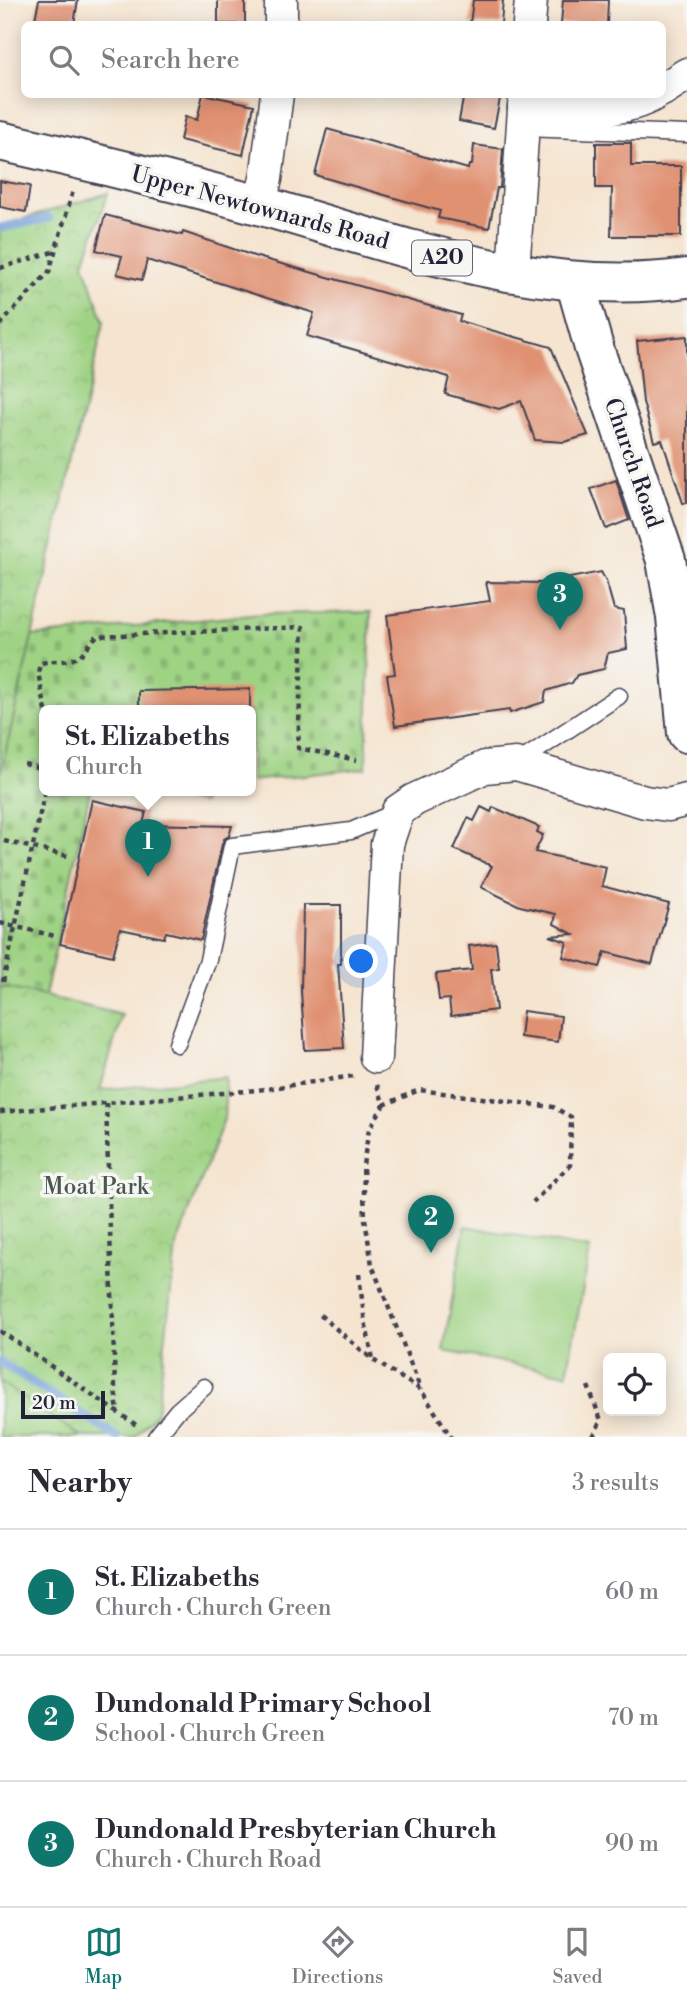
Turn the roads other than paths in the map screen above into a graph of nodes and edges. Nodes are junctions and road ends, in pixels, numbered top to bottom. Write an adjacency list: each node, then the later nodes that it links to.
1 (281, 0): 3 (street)
2 (531, 0): 4 (street)
3 (281, 21)
4 (529, 21)
5 (687, 74): 6 (street)
6 (666, 88)
7 (276, 98): 12 (street)
8 (648, 98): 9 (street)
9 (524, 110): 10 (lane); 13 (street)
10 (687, 134)
11 (0, 141): 12 (main road, Upper Newtownards Road / A20)
12 (259, 205): 13 (main road, Upper Newtownards Road / A20)
13 (513, 272): 15 (main road, Upper Newtownards Road / A20)
14 (687, 278): 15 (main road, Upper Newtownards Road / A20)
15 (575, 281): 17 (main road, Church Road)
16 (619, 695): 18 (lane)
17 (687, 733)
18 (516, 764): 19 (street); 20 (street)
19 (687, 800)
20 (398, 811): 21 (lane); 22 (street)
21 (177, 1044)
22 (375, 1065)
23 (204, 1387): 24 (lane)
24 (151, 1434)

